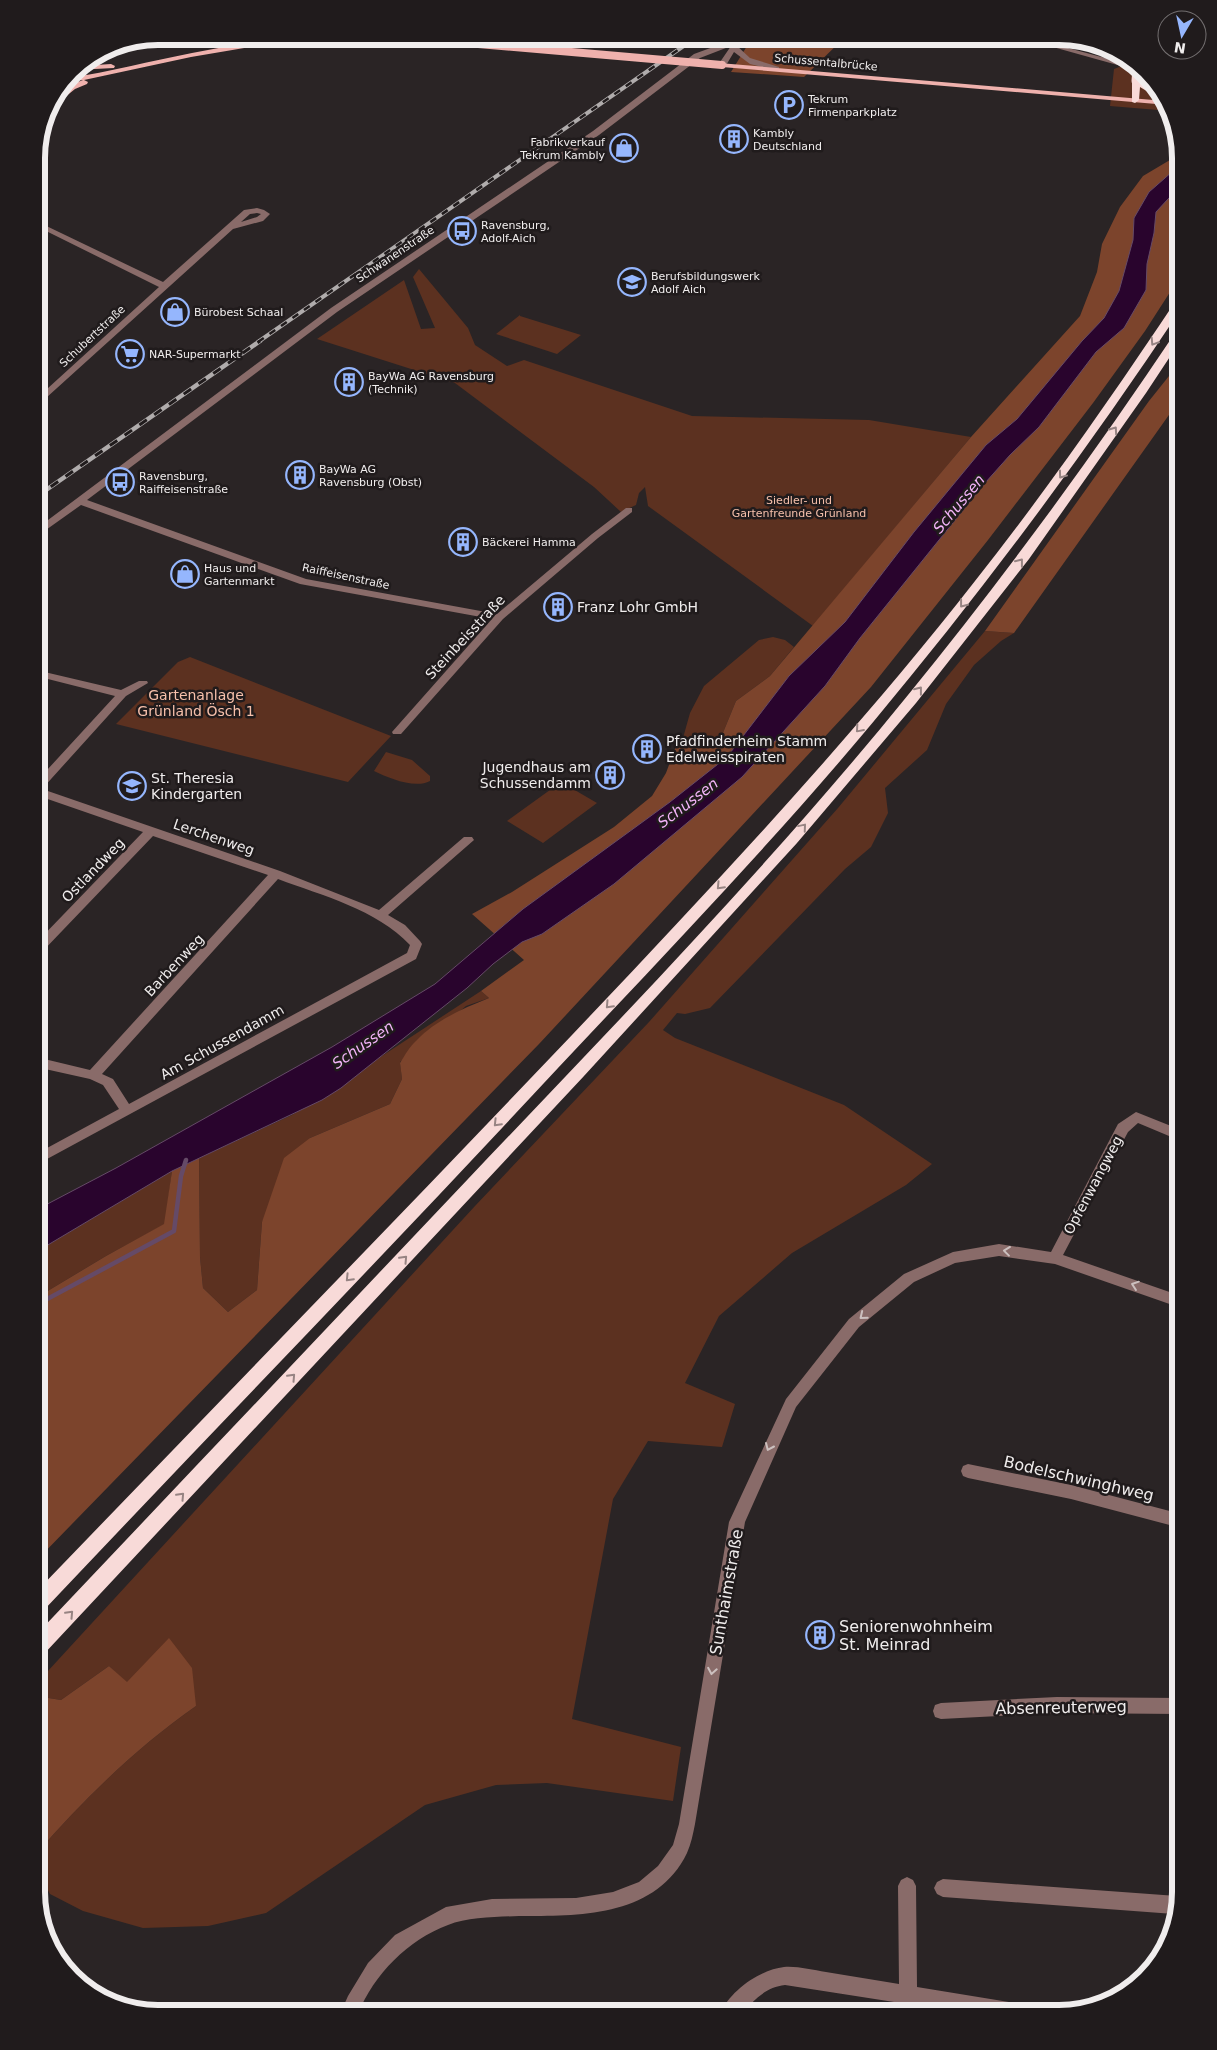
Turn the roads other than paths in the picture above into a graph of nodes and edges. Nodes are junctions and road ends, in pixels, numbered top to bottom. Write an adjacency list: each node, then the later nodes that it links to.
1 (217, 45): 9 (main road)
2 (250, 45): 14 (main road)
3 (477, 45): 7 (main road, Schussentalbrücke, bridge)
4 (730, 45): 27 (street, Schwanenstraße)
5 (1053, 45): 8 (street)
6 (734, 47): 7 (street); 11 (street)
7 (722, 65): 11 (main road, Schussentalbrücke)
8 (1124, 65)
9 (111, 66): 10 (main road); 12 (main road)
10 (90, 67)
11 (776, 69): 19 (main road, Schussentalbrücke)
12 (85, 71)
13 (1136, 75): 16 (highway, bridge)
14 (98, 76): 15 (main road); 18 (main road)
15 (77, 79)
16 (1136, 81): 17 (highway); 19 (highway)
17 (1148, 88)
18 (66, 92)
19 (1134, 100): 20 (main road, Schussentalbrücke)
20 (1156, 101)
21 (231, 226): 23 (street, Schubertstraße)
22 (45, 230): 23 (street)
23 (164, 286): 26 (street, Schubertstraße)
24 (1172, 315): 52 (highway, one-way to 52)
25 (1172, 346): 53 (highway, one-way to 25)
26 (45, 396)
27 (80, 500): 29 (street, Schwanenstraße); 30 (street, Raiffeisenstraße)
28 (630, 510): 30 (street, Steinbeisstraße)
29 (45, 527)
30 (499, 617): 34 (street, Steinbeisstraße)
31 (45, 675): 33 (street)
32 (143, 683): 33 (street)
33 (122, 694): 35 (street)
34 (398, 732)
35 (45, 780)
36 (45, 793): 37 (street, Lerchenweg)
37 (151, 831): 39 (street, Lerchenweg); 41 (street, Ostlandweg)
38 (468, 840): 40 (street)
39 (276, 874): 40 (street, Lerchenweg); 44 (street, Barbenweg)
40 (380, 914): 42 (street, Lerchenweg)
41 (45, 942)
42 (416, 944): 45 (street, Am Schussendamm)
43 (45, 1068): 44 (street)
44 (93, 1074): 45 (street)
45 (127, 1111): 47 (street, Am Schussendamm)
46 (1172, 1132): 48 (street, Opfenwangweg)
47 (45, 1155)
48 (1055, 1258): 49 (street, Sunthaimstraße, one-way to 48); 60 (street, Sunthaimstraße, one-way to 60)
49 (1172, 1299)
50 (968, 1471): 51 (street, Bodelschwinghweg)
51 (1172, 1519)
52 (45, 1596)
53 (45, 1640)
54 (1172, 1706): 55 (street, Absenreuterweg)
55 (941, 1711)
56 (907, 1886): 59 (street)
57 (943, 1888): 58 (street)
58 (1171, 1905)
59 (908, 1993): 61 (street); 62 (street)
60 (353, 2005)
61 (737, 2005)
62 (977, 2005)

